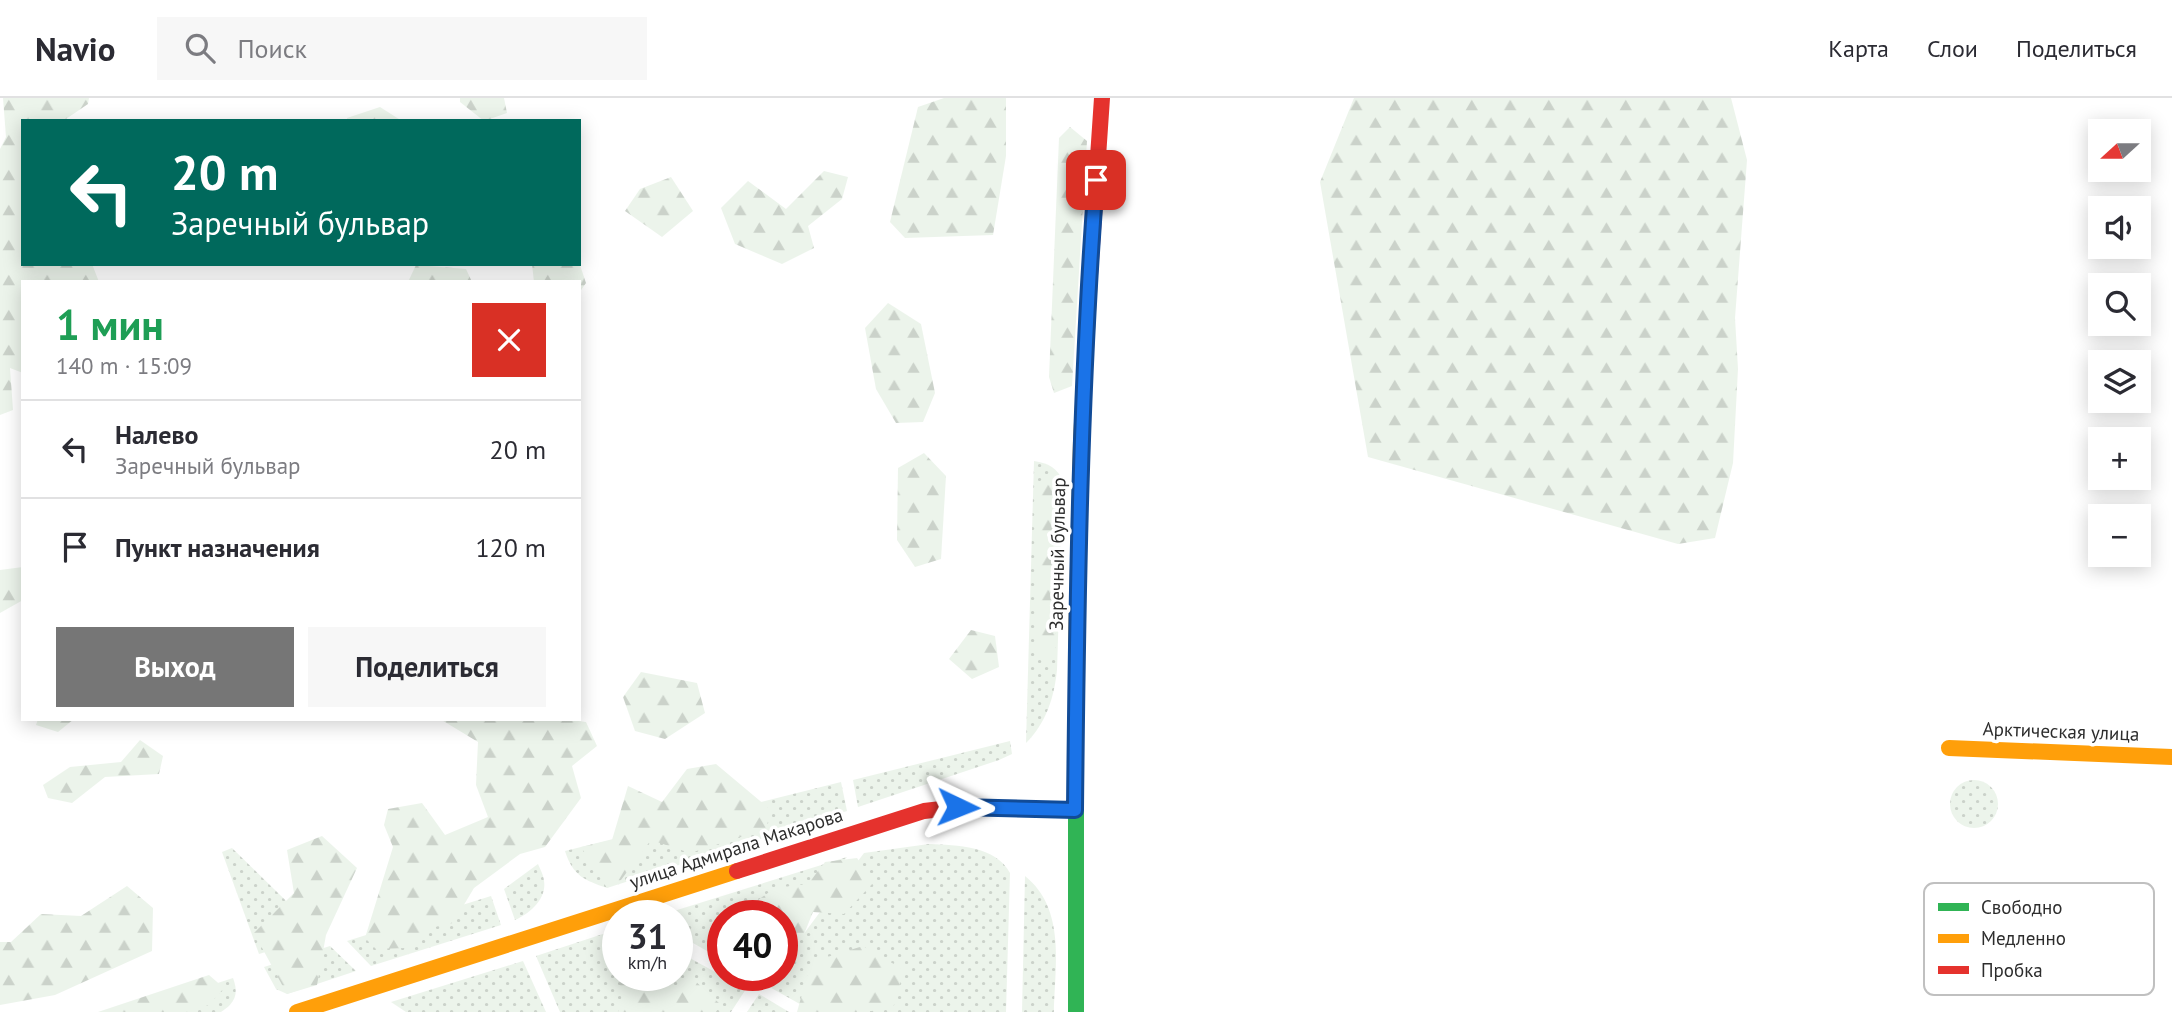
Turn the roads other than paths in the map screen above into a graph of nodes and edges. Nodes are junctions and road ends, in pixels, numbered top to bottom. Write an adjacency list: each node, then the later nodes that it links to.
1 (1102, 98): 4 (street, Заречный бульвар)
2 (1949, 748): 3 (street, Арктическая улица)
3 (2172, 757)
4 (1075, 810): 5 (street, улица Адмирала Макарова); 6 (street, Заречный бульвар)
5 (297, 1012)
6 (1076, 1012)

